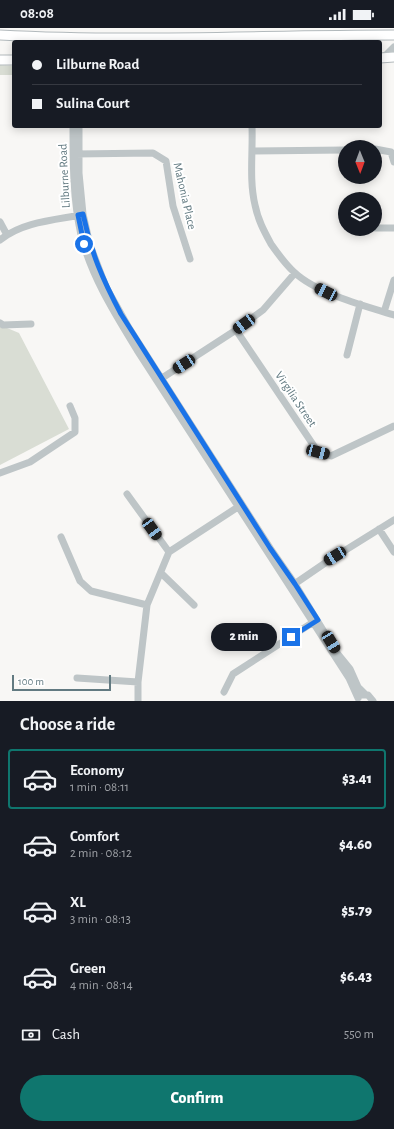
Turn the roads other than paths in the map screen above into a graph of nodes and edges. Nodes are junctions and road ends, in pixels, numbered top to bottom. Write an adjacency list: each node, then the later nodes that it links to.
1 (374, 28): 2 (main road)
2 (350, 35): 3 (main road); 5 (main road)
3 (394, 35)
4 (0, 36): 5 (main road); 6 (main road)
5 (125, 38): 7 (main road)
6 (23, 40)
7 (112, 40)
8 (394, 48): 9 (street)
9 (382, 57)
10 (394, 57): 11 (main road)
11 (382, 58)
12 (0, 60): 13 (main road)
13 (12, 60)
14 (73, 128): 20 (street, Lilburne Road)
15 (79, 128): 20 (street, Lilburne Road)
16 (252, 128): 19 (street)
17 (338, 150): 19 (street)
18 (382, 150): 21 (street)
19 (253, 151): 29 (street)
20 (76, 154): 22 (street, Lilburne Road); 28 (street, Mahonia Place)
21 (394, 162)
22 (80, 215): 26 (street); 38 (street, Lilburne Road)
23 (0, 222): 26 (street)
24 (382, 228): 25 (street)
25 (394, 228)
26 (7, 235): 27 (street)
27 (0, 240)
28 (190, 259)
29 (295, 273): 31 (street); 36 (street)
30 (394, 280): 32 (street)
31 (360, 304): 32 (street); 37 (street)
32 (384, 312): 33 (street)
33 (394, 314)
34 (0, 323): 35 (street)
35 (31, 324)
36 (236, 330): 38 (street); 40 (street, Virgilia Street)
37 (347, 354)
38 (159, 380): 43 (street, Lilburne Road)
39 (70, 406): 41 (street)
40 (394, 426)
41 (0, 473)
42 (127, 494): 47 (street)
43 (240, 506): 47 (street); 50 (street, Lilburne Road)
44 (394, 520): 45 (street)
45 (379, 529): 48 (street); 50 (street)
46 (61, 537): 52 (street)
47 (169, 552): 49 (street)
48 (394, 552)
49 (161, 573): 51 (street); 52 (street)
50 (292, 586): 53 (street, Lilburne Road)
51 (194, 604)
52 (147, 605): 55 (street)
53 (315, 621): 56 (street); 57 (street, Lilburne Road); 58 (street, Lilburne Road)
54 (77, 678): 55 (street)
55 (138, 682): 59 (street)
56 (224, 692)
57 (366, 694): 58 (street); 60 (street, Lilburne Road)
58 (357, 700)
59 (138, 701)
60 (373, 701)

